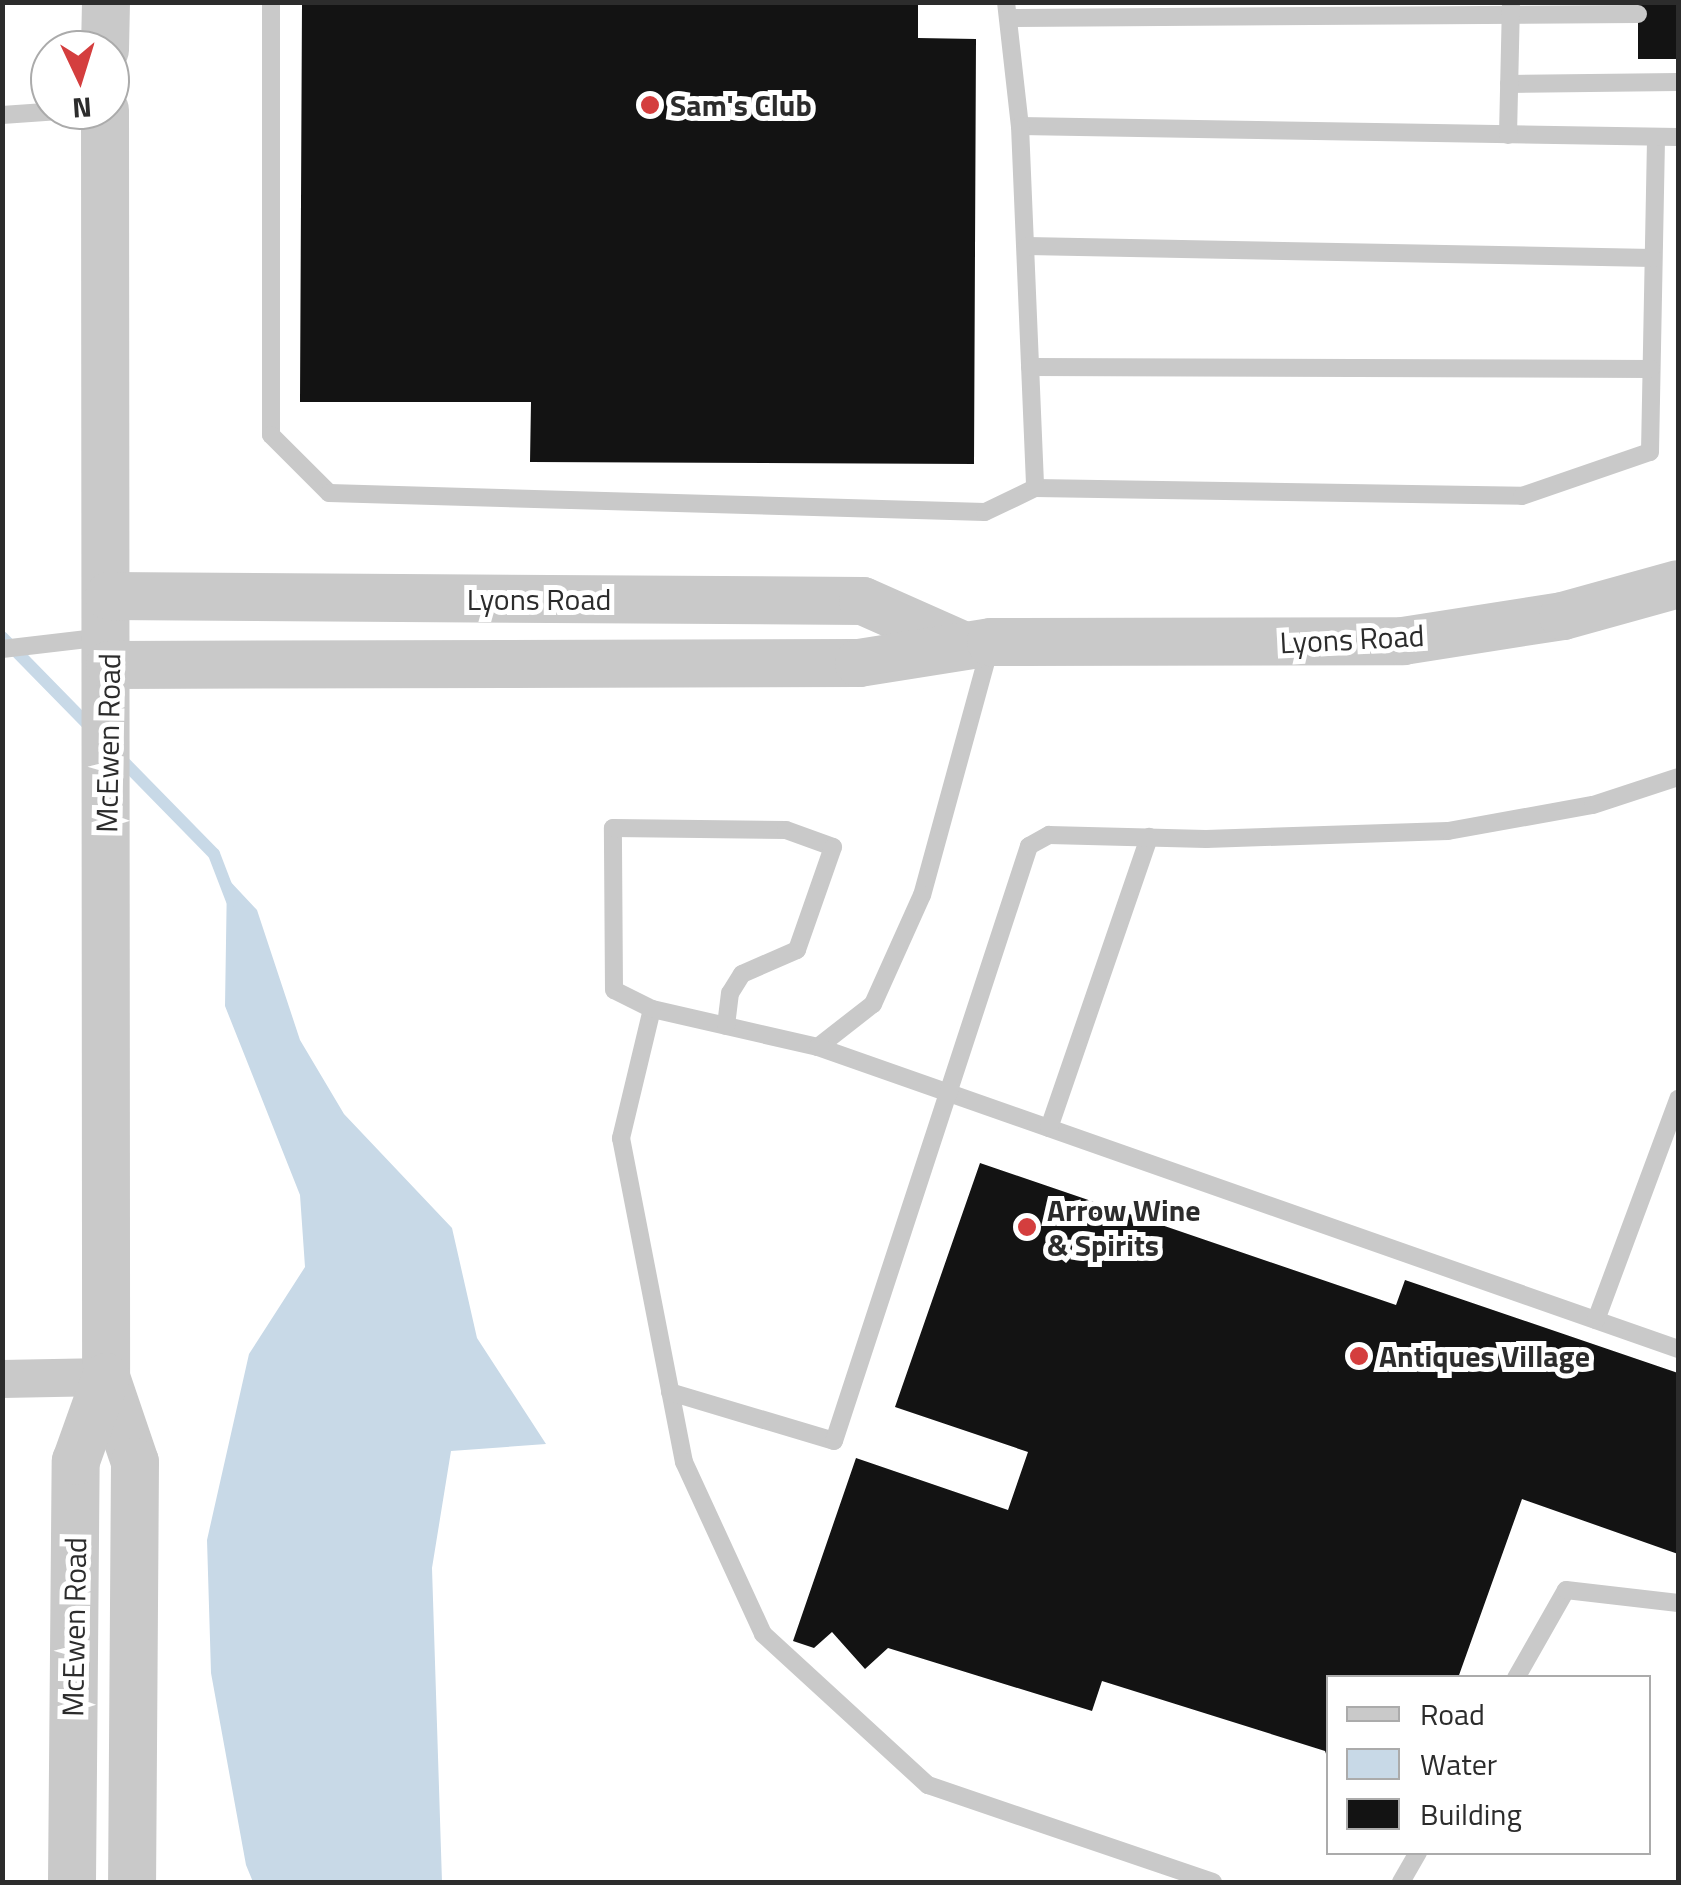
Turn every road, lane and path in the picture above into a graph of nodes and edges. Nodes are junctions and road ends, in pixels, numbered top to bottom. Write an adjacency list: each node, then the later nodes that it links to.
1 (106, 2): 6 (street)
2 (271, 2): 20 (lane)
3 (1510, 9): 4 (lane); 5 (lane); 8 (lane)
4 (1007, 10): 11 (lane)
5 (1638, 14)
6 (105, 30)
7 (1678, 82): 8 (lane)
8 (1509, 84): 13 (lane)
9 (30, 114): 10 (lane)
10 (4, 117)
11 (1020, 126): 13 (lane); 16 (lane)
12 (105, 130): 22 (street, McEwen Road)
13 (1508, 134): 14 (lane)
14 (1656, 137): 15 (lane); 17 (lane)
15 (1678, 138)
16 (1027, 246): 17 (lane); 18 (lane)
17 (1653, 258): 19 (lane)
18 (1030, 367): 19 (lane); 20 (lane)
19 (1651, 369): 20 (lane)
20 (1035, 488)
21 (1678, 584): 23 (street, Lyons Road)
22 (110, 632): 23 (street, Lyons Road); 23 (street, Lyons Road); 24 (lane); 35 (street, McEwen Road)
23 (976, 643): 29 (lane)
24 (2, 649)
25 (1678, 777): 26 (lane)
26 (1150, 837): 30 (lane); 32 (lane)
27 (652, 1009): 28 (lane); 28 (lane); 37 (lane)
28 (726, 1026): 29 (lane)
29 (818, 1047): 30 (lane)
30 (952, 1094): 32 (lane); 37 (lane)
31 (1678, 1099): 33 (lane)
32 (1049, 1128): 33 (lane)
33 (1596, 1320): 34 (lane)
34 (1678, 1348)
35 (106, 1377): 36 (street); 41 (street, McEwen Road); 42 (street, McEwen Road)
36 (2, 1380)
37 (670, 1392): 43 (lane)
38 (1678, 1603): 39 (lane)
39 (1518, 1675)
40 (1416, 1855): 44 (lane)
41 (72, 1882)
42 (132, 1882)
43 (1213, 1882)
44 (1401, 1882)

